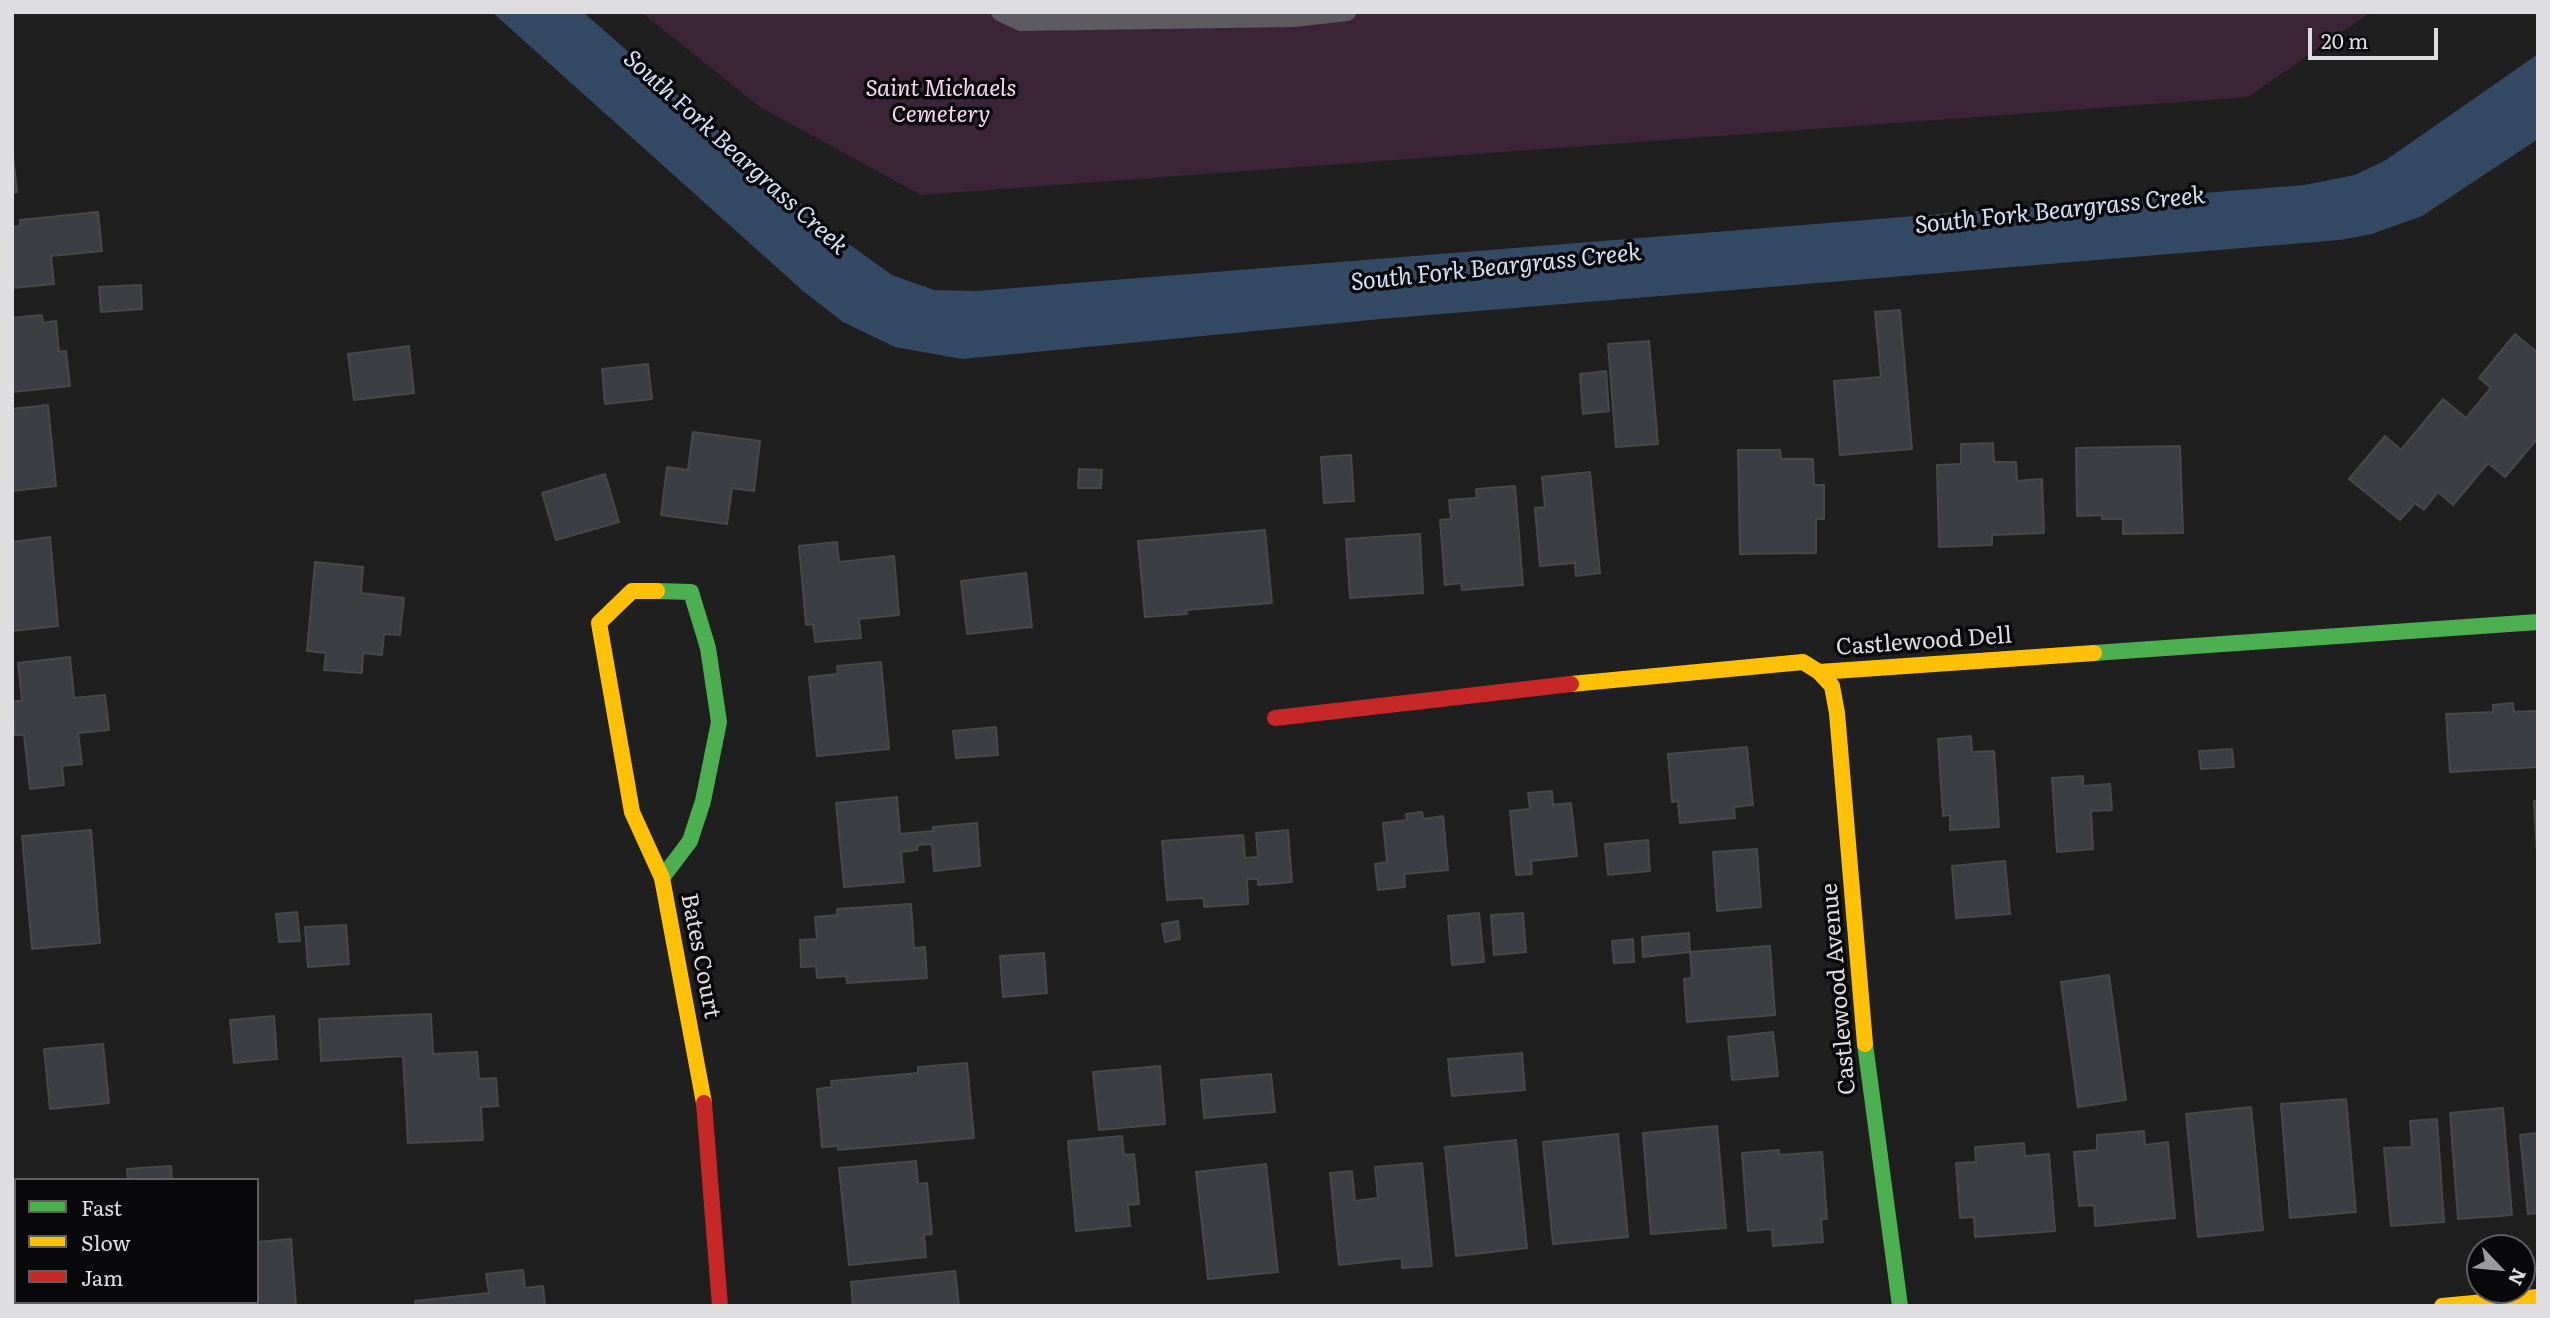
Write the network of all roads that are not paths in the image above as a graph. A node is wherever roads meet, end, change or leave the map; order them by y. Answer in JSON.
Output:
{"nodes":[{"id":1,"x":1000,"y":12,"type":"edge"},
{"id":2,"x":1347,"y":12,"type":"edge"},
{"id":3,"x":2538,"y":622,"type":"edge"},
{"id":4,"x":1819,"y":672,"type":"junction"},
{"id":5,"x":1275,"y":718,"type":"dead end"},
{"id":6,"x":662,"y":878,"type":"junction"},
{"id":7,"x":2538,"y":1297,"type":"edge"},
{"id":8,"x":720,"y":1306,"type":"edge"},
{"id":9,"x":1900,"y":1306,"type":"edge"},
{"id":10,"x":2442,"y":1306,"type":"edge"}],
"edges":[{"from":1,"to":2,"type":"lane"},
{"from":3,"to":4,"type":"street","name":"Castlewood Dell"},
{"from":4,"to":5,"type":"street","name":"Castlewood Dell"},
{"from":4,"to":9,"type":"street","name":"Castlewood Avenue"},
{"from":6,"to":6,"type":"street","name":"Bates Court"},
{"from":6,"to":8,"type":"street","name":"Bates Court"},
{"from":7,"to":10,"type":"street"}]}
